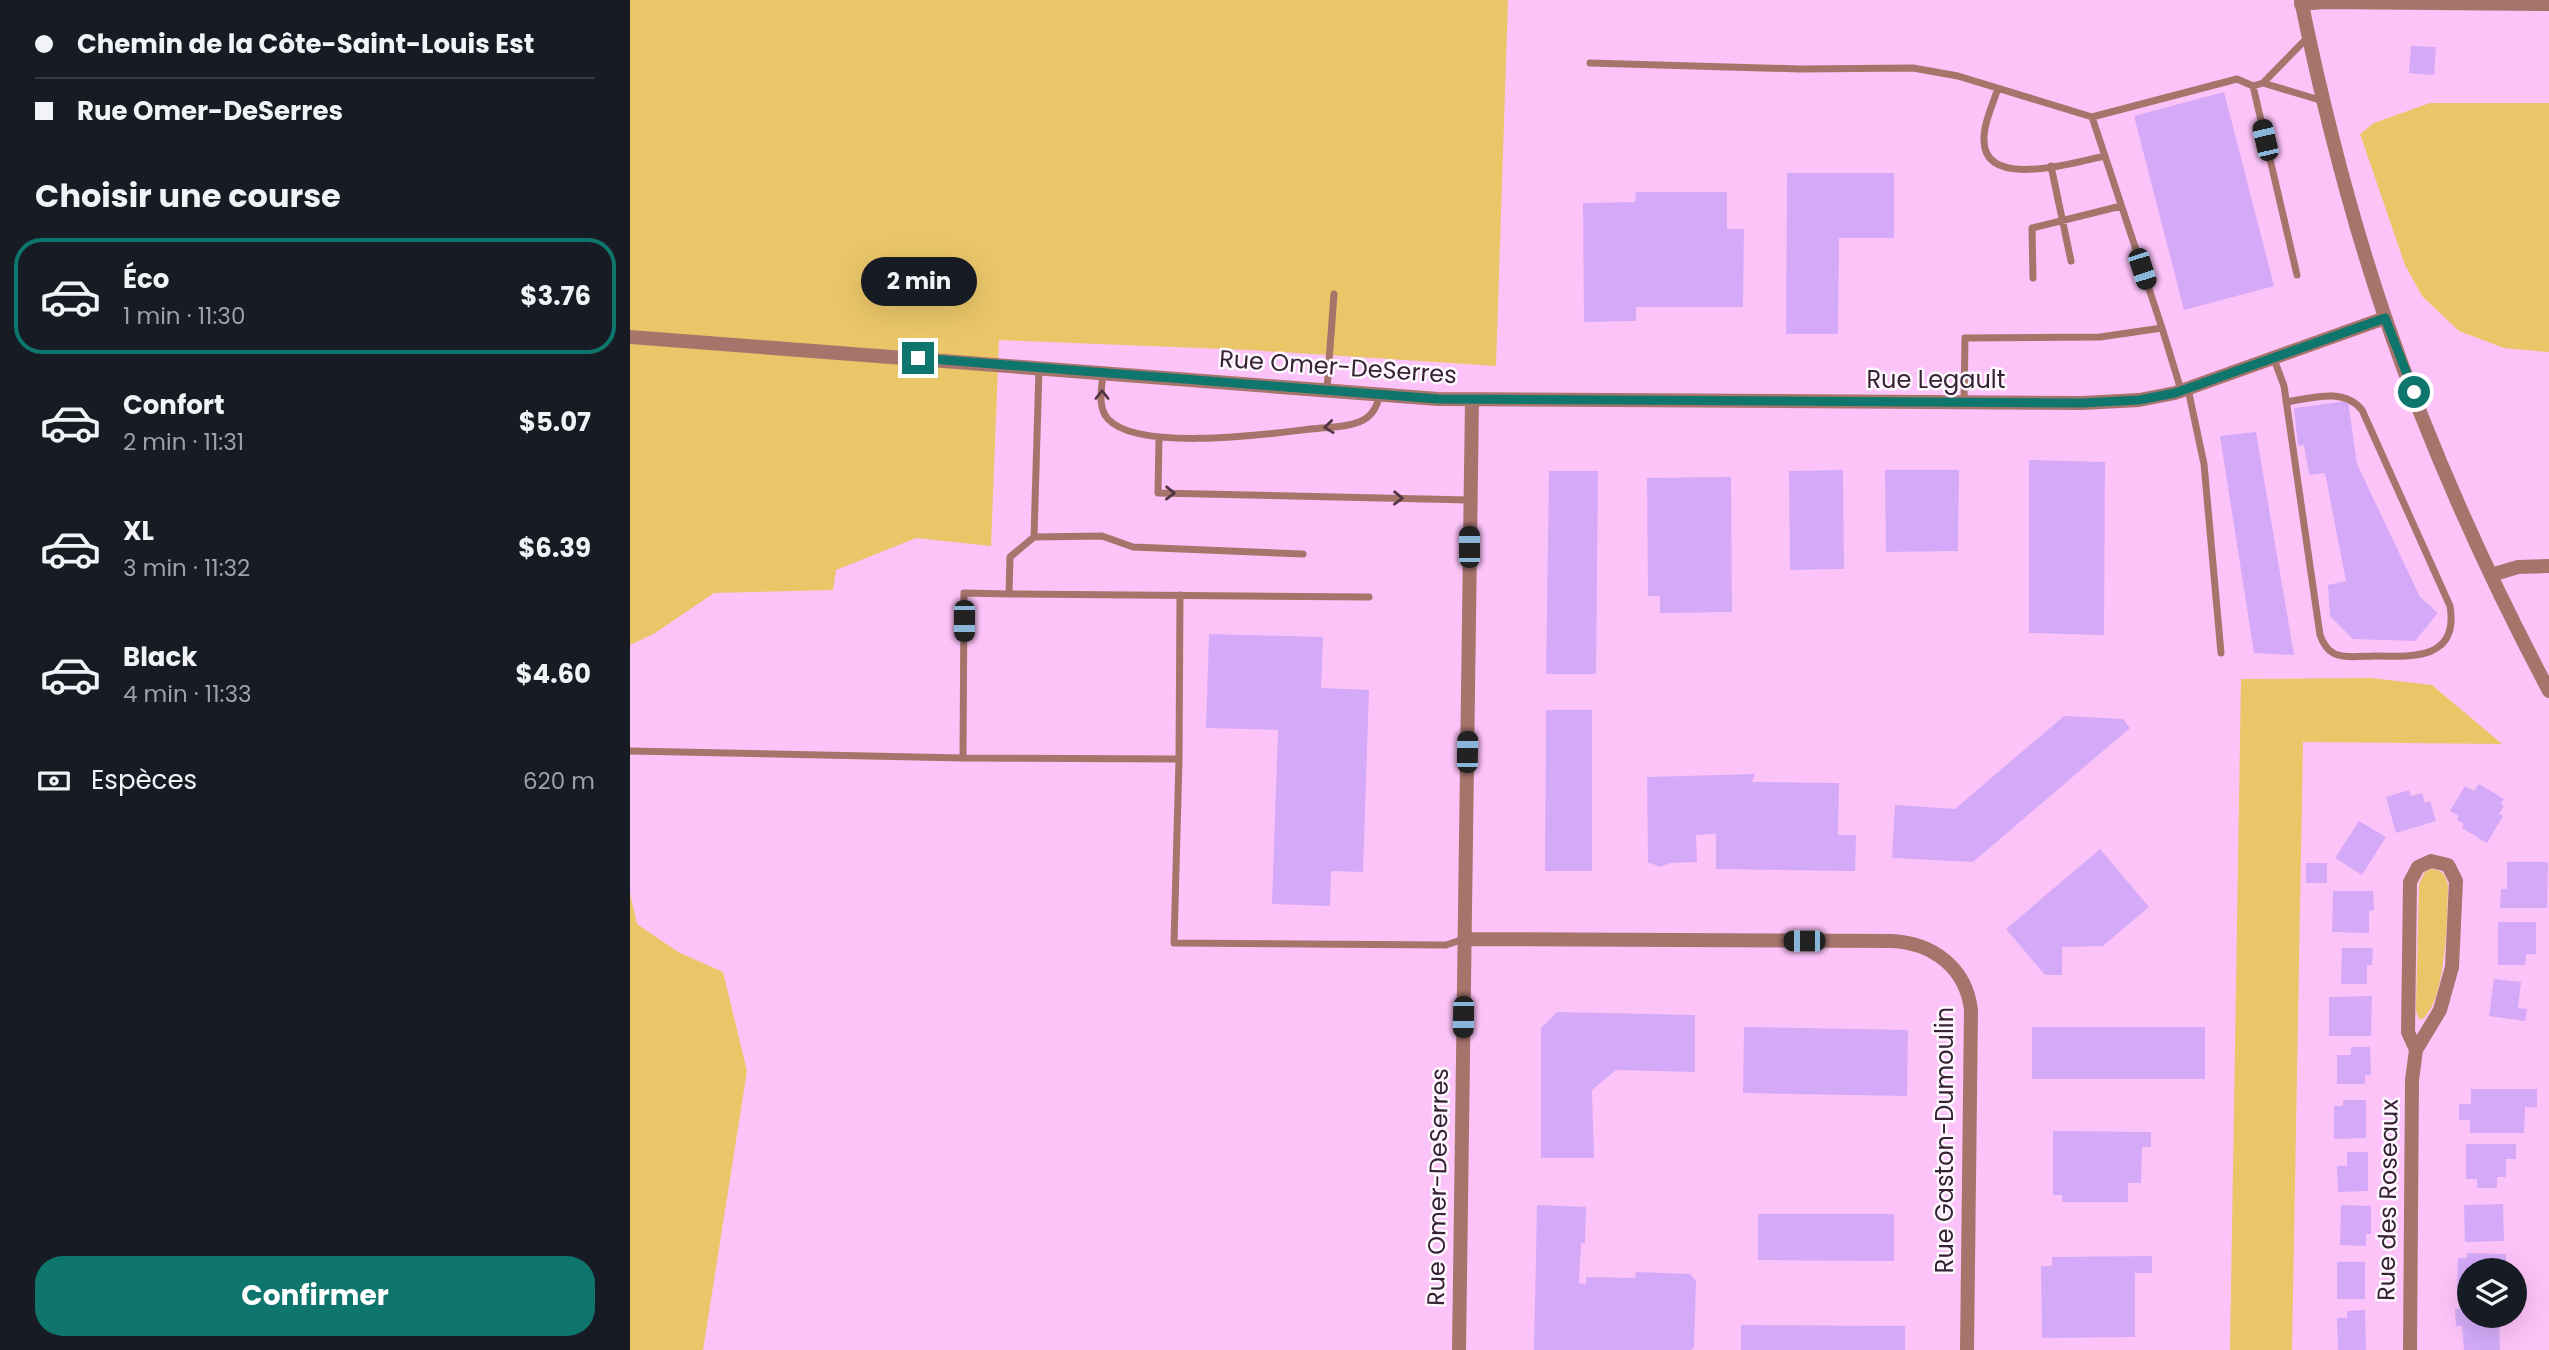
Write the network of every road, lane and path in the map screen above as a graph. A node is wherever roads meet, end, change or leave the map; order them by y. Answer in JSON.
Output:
{"nodes":[{"id":1,"x":2301,"y":2,"type":"edge"},
{"id":2,"x":2549,"y":4,"type":"edge"},
{"id":3,"x":2308,"y":37,"type":"junction"},
{"id":4,"x":1590,"y":63,"type":"dead end"},
{"id":5,"x":2263,"y":83,"type":"junction"},
{"id":6,"x":2253,"y":86,"type":"junction"},
{"id":7,"x":1998,"y":88,"type":"junction"},
{"id":8,"x":2323,"y":101,"type":"junction"},
{"id":9,"x":2092,"y":117,"type":"junction"},
{"id":10,"x":2105,"y":156,"type":"junction"},
{"id":11,"x":2051,"y":166,"type":"junction"},
{"id":12,"x":2122,"y":206,"type":"junction"},
{"id":13,"x":2063,"y":221,"type":"junction"},
{"id":14,"x":2071,"y":261,"type":"dead end"},
{"id":15,"x":2297,"y":275,"type":"dead end"},
{"id":16,"x":2033,"y":278,"type":"dead end"},
{"id":17,"x":1334,"y":294,"type":"dead end"},
{"id":18,"x":2385,"y":318,"type":"junction"},
{"id":19,"x":2162,"y":328,"type":"junction"},
{"id":20,"x":630,"y":337,"type":"edge"},
{"id":21,"x":2274,"y":359,"type":"junction"},
{"id":22,"x":1039,"y":368,"type":"junction"},
{"id":23,"x":1103,"y":373,"type":"junction"},
{"id":24,"x":1327,"y":389,"type":"junction"},
{"id":25,"x":2184,"y":390,"type":"junction"},
{"id":26,"x":1380,"y":393,"type":"junction"},
{"id":27,"x":1472,"y":399,"type":"junction"},
{"id":28,"x":1964,"y":402,"type":"junction"},
{"id":29,"x":2287,"y":402,"type":"junction"},
{"id":30,"x":1159,"y":437,"type":"junction"},
{"id":31,"x":1469,"y":500,"type":"junction"},
{"id":32,"x":1034,"y":537,"type":"junction"},
{"id":33,"x":1303,"y":554,"type":"dead end"},
{"id":34,"x":2549,"y":566,"type":"edge"},
{"id":35,"x":2491,"y":575,"type":"junction"},
{"id":36,"x":1009,"y":594,"type":"junction"},
{"id":37,"x":1180,"y":595,"type":"junction"},
{"id":38,"x":1369,"y":597,"type":"dead end"},
{"id":39,"x":2221,"y":653,"type":"dead end"},
{"id":40,"x":2549,"y":691,"type":"edge"},
{"id":41,"x":630,"y":751,"type":"edge"},
{"id":42,"x":963,"y":758,"type":"junction"},
{"id":43,"x":1179,"y":759,"type":"junction"},
{"id":44,"x":1464,"y":939,"type":"junction"},
{"id":45,"x":2416,"y":1050,"type":"junction"},
{"id":46,"x":1459,"y":1350,"type":"edge"},
{"id":47,"x":1967,"y":1350,"type":"edge"},
{"id":48,"x":2410,"y":1350,"type":"edge"}],
"edges":[{"from":1,"to":2,"type":"street"},
{"from":1,"to":3,"type":"street"},
{"from":3,"to":5,"type":"lane"},
{"from":3,"to":8,"type":"street"},
{"from":4,"to":7,"type":"lane"},
{"from":5,"to":6,"type":"lane"},
{"from":5,"to":8,"type":"lane"},
{"from":6,"to":9,"type":"lane"},
{"from":6,"to":15,"type":"lane"},
{"from":7,"to":9,"type":"lane"},
{"from":7,"to":11,"type":"lane"},
{"from":8,"to":18,"type":"street"},
{"from":9,"to":10,"type":"lane"},
{"from":10,"to":11,"type":"lane"},
{"from":10,"to":12,"type":"lane"},
{"from":11,"to":13,"type":"lane"},
{"from":12,"to":13,"type":"lane"},
{"from":12,"to":19,"type":"lane"},
{"from":13,"to":14,"type":"lane"},
{"from":13,"to":16,"type":"lane"},
{"from":17,"to":24,"type":"lane"},
{"from":18,"to":21,"type":"street","name":"Rue Legault"},
{"from":18,"to":35,"type":"street"},
{"from":19,"to":25,"type":"lane"},
{"from":19,"to":28,"type":"lane"},
{"from":20,"to":22,"type":"street","name":"Rue Omer-DeSerres"},
{"from":21,"to":25,"type":"street","name":"Rue Legault"},
{"from":21,"to":29,"type":"lane"},
{"from":22,"to":23,"type":"street","name":"Rue Omer-DeSerres"},
{"from":22,"to":32,"type":"lane"},
{"from":23,"to":24,"type":"street","name":"Rue Omer-DeSerres"},
{"from":30,"to":23,"type":"lane","one_way":true},
{"from":24,"to":26,"type":"street","name":"Rue Omer-DeSerres"},
{"from":25,"to":28,"type":"street","name":"Rue Legault"},
{"from":25,"to":39,"type":"lane"},
{"from":26,"to":27,"type":"street","name":"Rue Omer-DeSerres"},
{"from":26,"to":30,"type":"lane","one_way":true},
{"from":27,"to":28,"type":"street","name":"Rue Legault"},
{"from":27,"to":31,"type":"street","name":"Rue Omer-DeSerres"},
{"from":29,"to":29,"type":"lane"},
{"from":30,"to":31,"type":"lane","one_way":true},
{"from":31,"to":44,"type":"street","name":"Rue Omer-DeSerres"},
{"from":32,"to":33,"type":"lane"},
{"from":32,"to":36,"type":"lane"},
{"from":34,"to":35,"type":"street"},
{"from":35,"to":40,"type":"street"},
{"from":36,"to":37,"type":"lane"},
{"from":36,"to":42,"type":"lane"},
{"from":37,"to":38,"type":"lane"},
{"from":37,"to":43,"type":"lane"},
{"from":41,"to":42,"type":"lane"},
{"from":42,"to":43,"type":"lane"},
{"from":43,"to":44,"type":"lane"},
{"from":44,"to":46,"type":"street","name":"Rue Omer-DeSerres"},
{"from":44,"to":47,"type":"street","name":"Rue Gaston-Dumoulin"},
{"from":45,"to":45,"type":"street","name":"Rue des Roseaux"},
{"from":45,"to":48,"type":"street","name":"Rue des Roseaux"}]}
